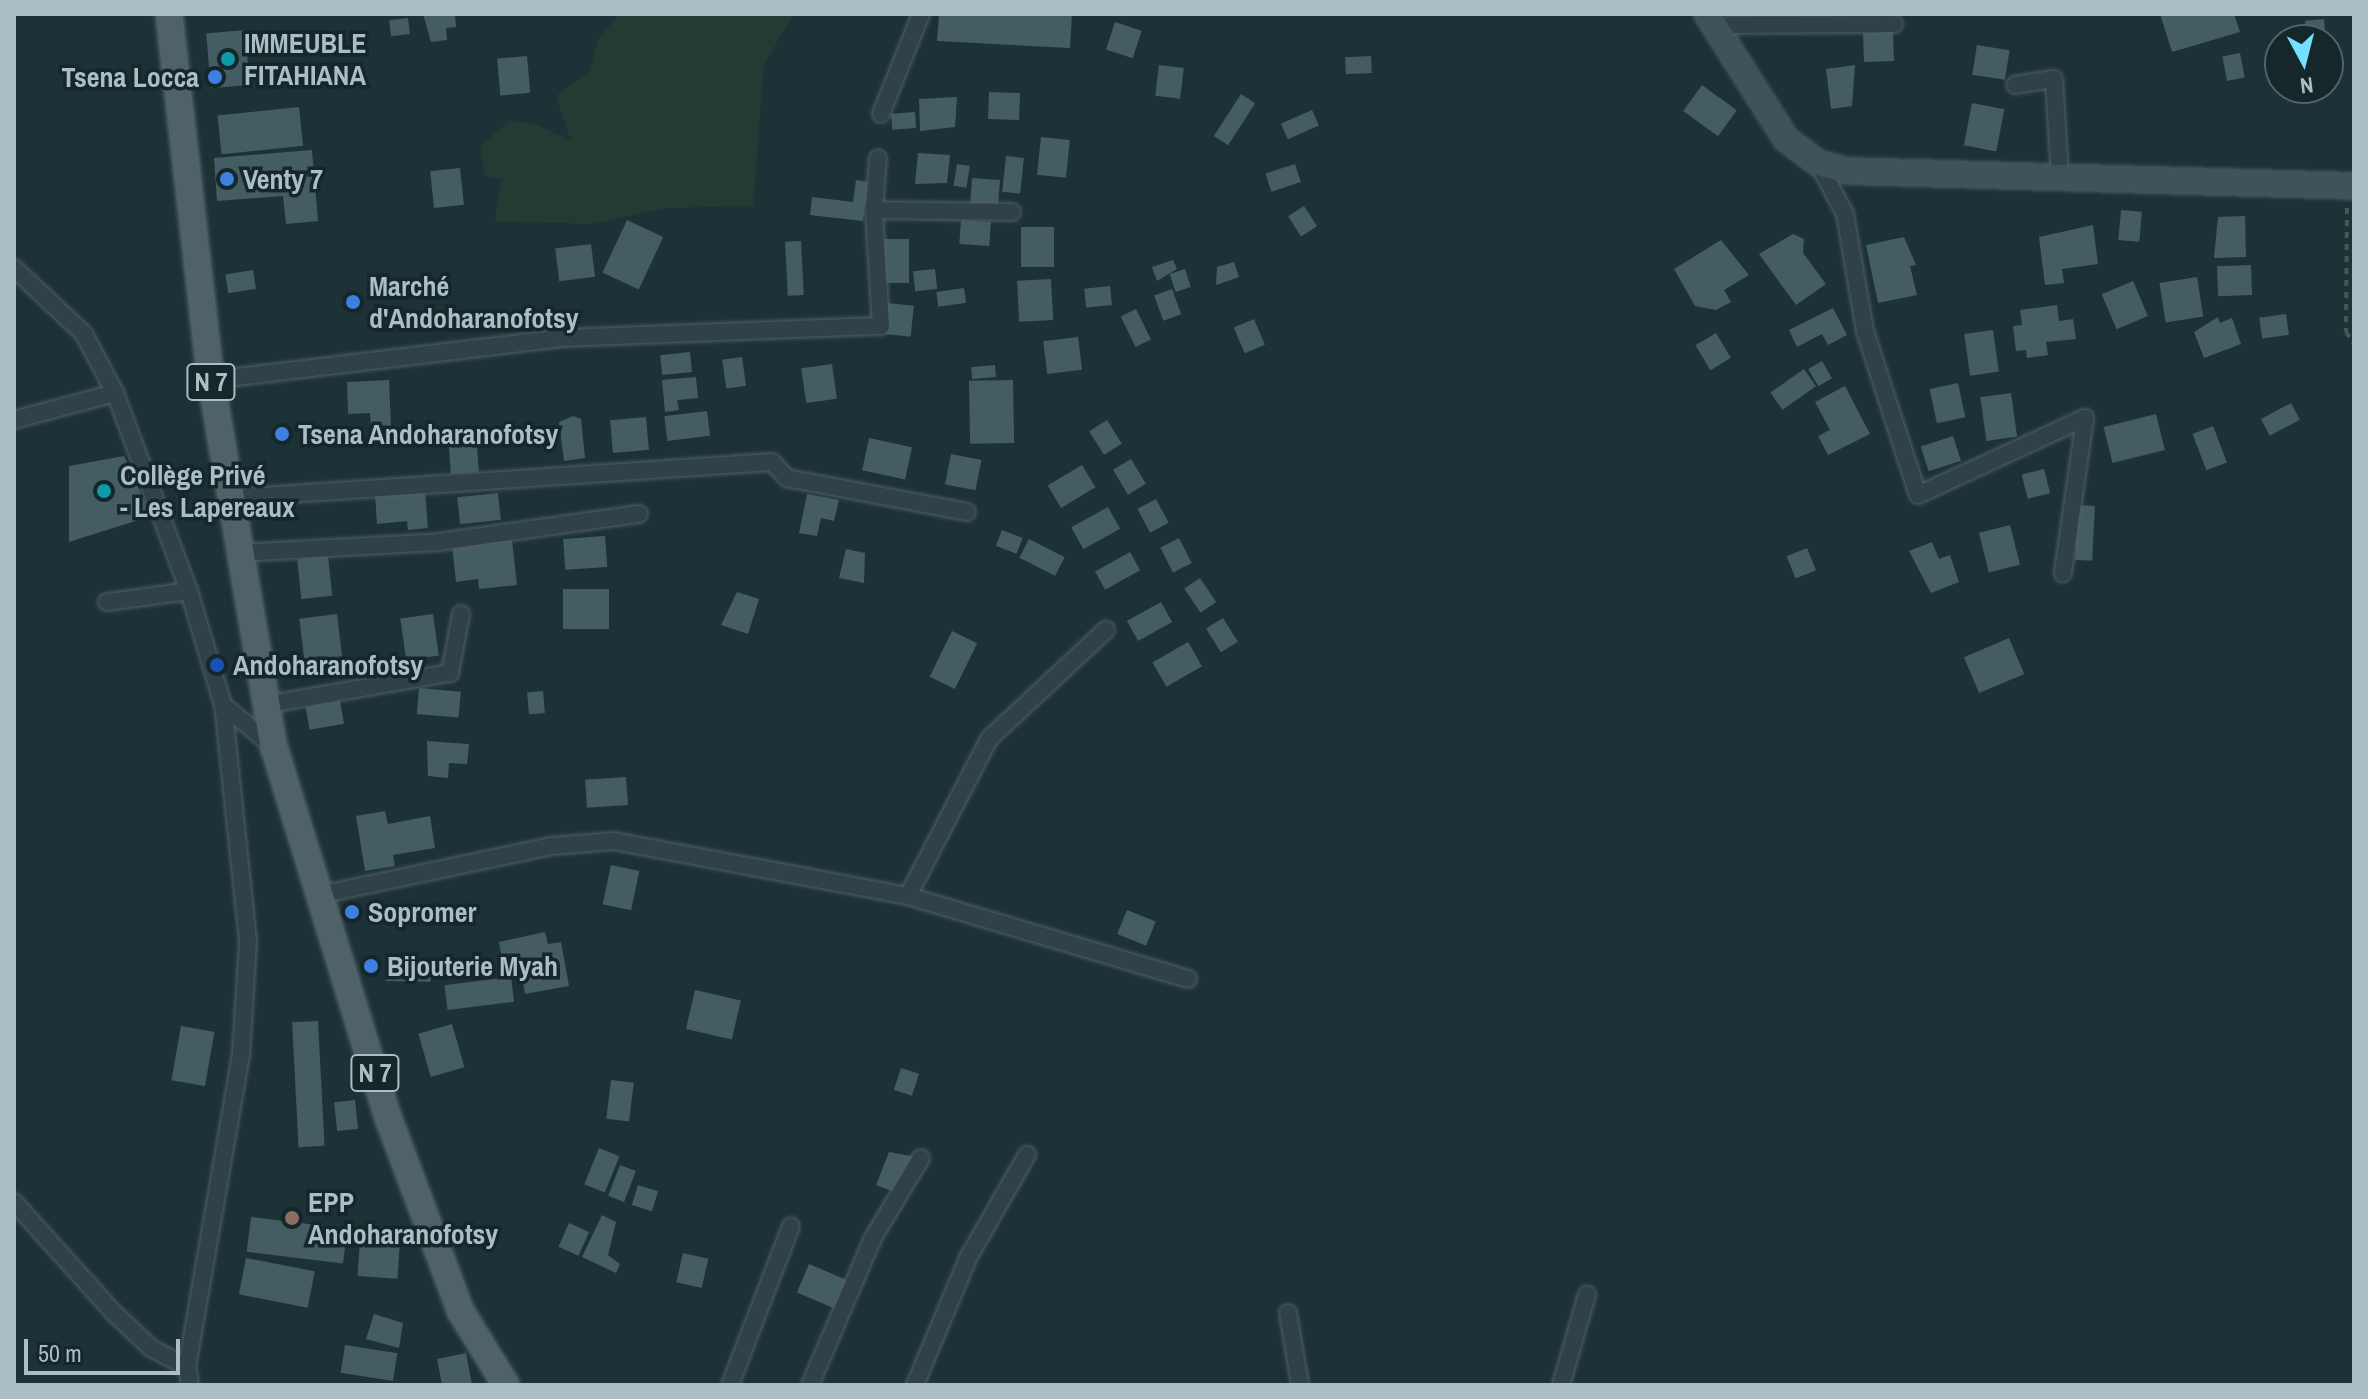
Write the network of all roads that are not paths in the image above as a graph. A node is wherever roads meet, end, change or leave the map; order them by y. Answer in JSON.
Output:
{"nodes":[{"id":1,"x":169,"y":14,"type":"edge"},
{"id":2,"x":921,"y":14,"type":"edge"},
{"id":3,"x":1714,"y":18,"type":"edge"},
{"id":4,"x":1894,"y":24,"type":"dead end"},
{"id":5,"x":2015,"y":85,"type":"dead end"},
{"id":6,"x":881,"y":114,"type":"dead end"},
{"id":7,"x":878,"y":158,"type":"dead end"},
{"id":8,"x":1818,"y":163,"type":"junction"},
{"id":9,"x":2060,"y":178,"type":"junction"},
{"id":10,"x":2350,"y":186,"type":"edge"},
{"id":11,"x":874,"y":210,"type":"junction"},
{"id":12,"x":1012,"y":212,"type":"dead end"},
{"id":13,"x":14,"y":268,"type":"edge"},
{"id":14,"x":211,"y":380,"type":"junction"},
{"id":15,"x":115,"y":393,"type":"junction"},
{"id":16,"x":14,"y":420,"type":"edge"},
{"id":17,"x":231,"y":498,"type":"junction"},
{"id":18,"x":967,"y":512,"type":"dead end"},
{"id":19,"x":639,"y":514,"type":"dead end"},
{"id":20,"x":238,"y":553,"type":"junction"},
{"id":21,"x":2063,"y":573,"type":"dead end"},
{"id":22,"x":189,"y":591,"type":"junction"},
{"id":23,"x":107,"y":602,"type":"dead end"},
{"id":24,"x":461,"y":614,"type":"dead end"},
{"id":25,"x":1106,"y":630,"type":"dead end"},
{"id":26,"x":223,"y":705,"type":"junction"},
{"id":27,"x":264,"y":705,"type":"junction"},
{"id":28,"x":274,"y":747,"type":"junction"},
{"id":29,"x":319,"y":895,"type":"junction"},
{"id":30,"x":908,"y":896,"type":"junction"},
{"id":31,"x":1188,"y":979,"type":"dead end"},
{"id":32,"x":1027,"y":1155,"type":"dead end"},
{"id":33,"x":921,"y":1158,"type":"dead end"},
{"id":34,"x":14,"y":1202,"type":"edge"},
{"id":35,"x":791,"y":1226,"type":"dead end"},
{"id":36,"x":1587,"y":1295,"type":"dead end"},
{"id":37,"x":1288,"y":1313,"type":"dead end"},
{"id":38,"x":187,"y":1367,"type":"junction"},
{"id":39,"x":190,"y":1385,"type":"edge"},
{"id":40,"x":506,"y":1385,"type":"edge"},
{"id":41,"x":730,"y":1385,"type":"edge"},
{"id":42,"x":810,"y":1385,"type":"edge"},
{"id":43,"x":915,"y":1385,"type":"edge"},
{"id":44,"x":1300,"y":1385,"type":"edge"},
{"id":45,"x":1561,"y":1385,"type":"edge"}],
"edges":[{"from":1,"to":14,"type":"main road","number":"N 7"},
{"from":2,"to":6,"type":"street"},
{"from":3,"to":4,"type":"street"},
{"from":3,"to":8,"type":"street"},
{"from":5,"to":9,"type":"street"},
{"from":7,"to":11,"type":"street"},
{"from":8,"to":9,"type":"street"},
{"from":8,"to":21,"type":"street"},
{"from":9,"to":10,"type":"street"},
{"from":11,"to":12,"type":"street"},
{"from":11,"to":14,"type":"street"},
{"from":13,"to":15,"type":"street"},
{"from":14,"to":17,"type":"main road","number":"N 7"},
{"from":15,"to":16,"type":"street"},
{"from":15,"to":22,"type":"street"},
{"from":17,"to":18,"type":"street"},
{"from":17,"to":20,"type":"main road","number":"N 7"},
{"from":19,"to":20,"type":"street"},
{"from":20,"to":27,"type":"main road","number":"N 7"},
{"from":22,"to":23,"type":"street"},
{"from":22,"to":26,"type":"street"},
{"from":24,"to":27,"type":"street"},
{"from":25,"to":30,"type":"street"},
{"from":26,"to":28,"type":"street"},
{"from":26,"to":38,"type":"street"},
{"from":27,"to":28,"type":"main road","number":"N 7"},
{"from":28,"to":29,"type":"main road","number":"N 7"},
{"from":29,"to":30,"type":"street"},
{"from":29,"to":40,"type":"main road","number":"N 7"},
{"from":30,"to":31,"type":"street"},
{"from":32,"to":43,"type":"street"},
{"from":33,"to":42,"type":"street"},
{"from":34,"to":38,"type":"street"},
{"from":35,"to":41,"type":"street"},
{"from":36,"to":45,"type":"street"},
{"from":37,"to":44,"type":"street"},
{"from":38,"to":39,"type":"street"}]}
